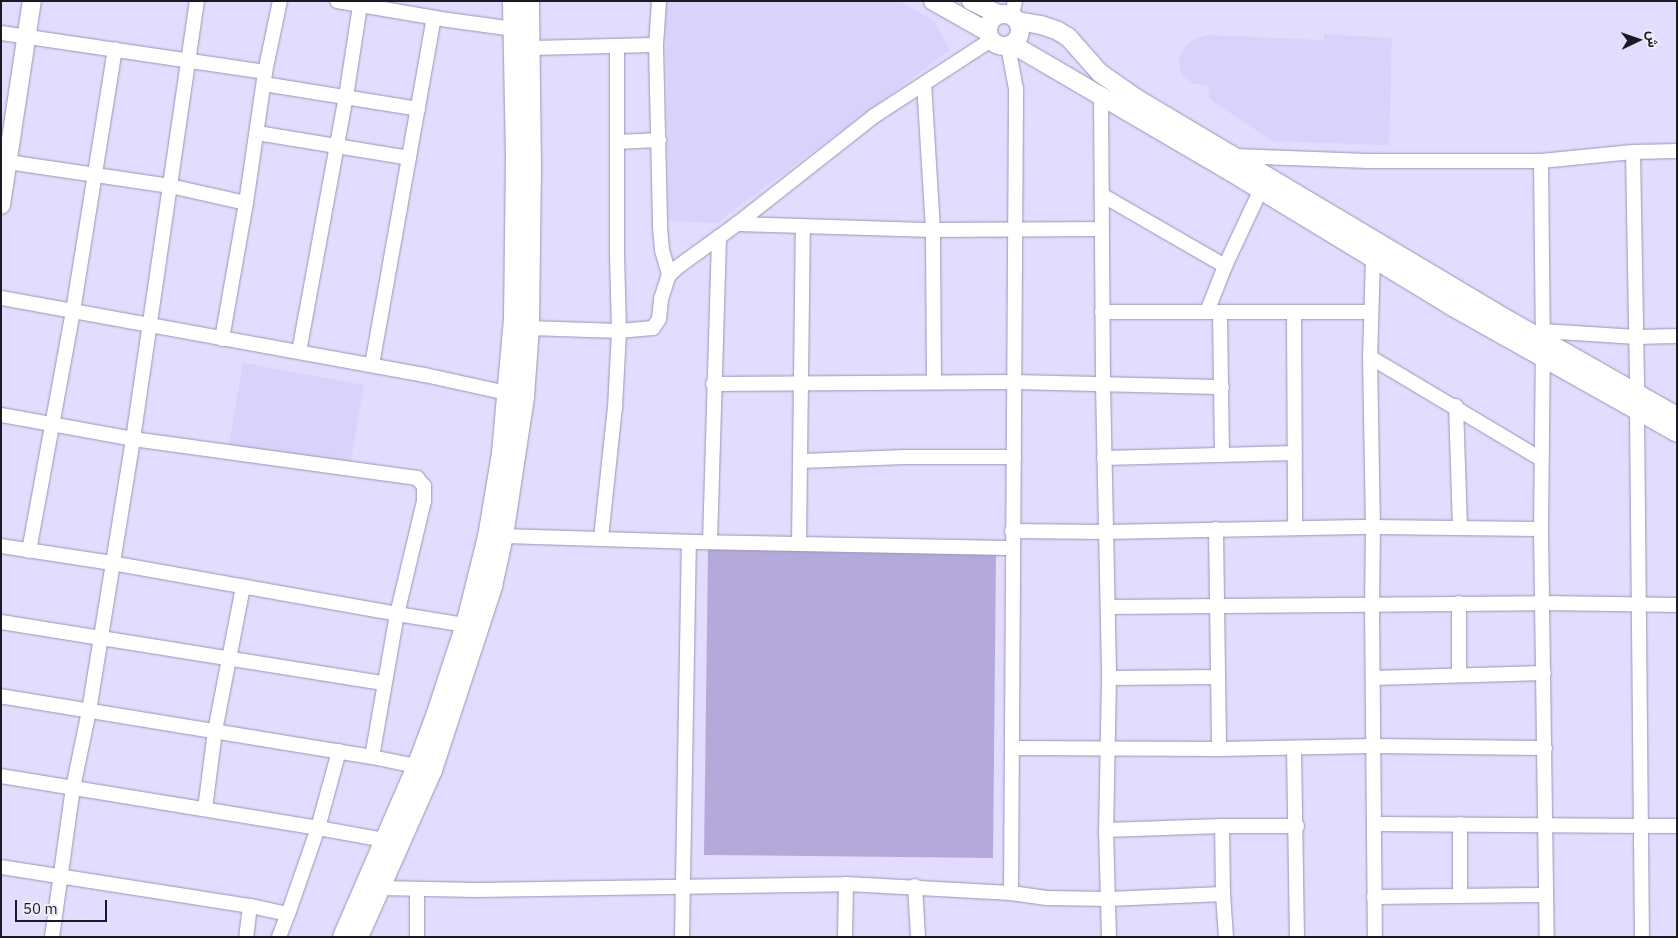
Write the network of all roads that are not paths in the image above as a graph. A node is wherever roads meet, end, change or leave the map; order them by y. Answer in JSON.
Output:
{"nodes":[{"id":1,"x":32,"y":1,"type":"edge"},
{"id":2,"x":198,"y":1,"type":"edge"},
{"id":3,"x":280,"y":1,"type":"edge"},
{"id":4,"x":337,"y":1,"type":"edge"},
{"id":5,"x":513,"y":1,"type":"edge"},
{"id":6,"x":529,"y":1,"type":"edge"},
{"id":7,"x":659,"y":1,"type":"edge"},
{"id":8,"x":933,"y":1,"type":"edge"},
{"id":9,"x":360,"y":5,"type":"junction"},
{"id":10,"x":997,"y":9,"type":"edge"},
{"id":11,"x":434,"y":18,"type":"junction"},
{"id":12,"x":1,"y":33,"type":"edge"},
{"id":13,"x":524,"y":36,"type":"junction"},
{"id":14,"x":989,"y":36,"type":"junction"},
{"id":15,"x":26,"y":37,"type":"junction"},
{"id":16,"x":656,"y":44,"type":"junction"},
{"id":17,"x":1010,"y":45,"type":"junction"},
{"id":18,"x":617,"y":46,"type":"junction"},
{"id":19,"x":115,"y":49,"type":"junction"},
{"id":20,"x":190,"y":60,"type":"junction"},
{"id":21,"x":265,"y":78,"type":"junction"},
{"id":22,"x":924,"y":83,"type":"junction"},
{"id":23,"x":1101,"y":95,"type":"junction"},
{"id":24,"x":346,"y":97,"type":"junction"},
{"id":25,"x":418,"y":109,"type":"junction"},
{"id":26,"x":256,"y":133,"type":"junction"},
{"id":27,"x":659,"y":140,"type":"junction"},
{"id":28,"x":618,"y":142,"type":"junction"},
{"id":29,"x":336,"y":146,"type":"junction"},
{"id":30,"x":1677,"y":151,"type":"edge"},
{"id":31,"x":1633,"y":152,"type":"junction"},
{"id":32,"x":1233,"y":156,"type":"junction"},
{"id":33,"x":409,"y":158,"type":"junction"},
{"id":34,"x":1542,"y":161,"type":"junction"},
{"id":35,"x":4,"y":162,"type":"edge"},
{"id":36,"x":94,"y":175,"type":"junction"},
{"id":37,"x":170,"y":186,"type":"junction"},
{"id":38,"x":1261,"y":189,"type":"junction"},
{"id":39,"x":1102,"y":195,"type":"junction"},
{"id":40,"x":246,"y":203,"type":"junction"},
{"id":41,"x":1,"y":205,"type":"edge"},
{"id":42,"x":737,"y":224,"type":"junction"},
{"id":43,"x":803,"y":226,"type":"junction"},
{"id":44,"x":1102,"y":229,"type":"junction"},
{"id":45,"x":933,"y":230,"type":"junction"},
{"id":46,"x":1016,"y":231,"type":"junction"},
{"id":47,"x":719,"y":238,"type":"junction"},
{"id":48,"x":1373,"y":258,"type":"junction"},
{"id":49,"x":1225,"y":266,"type":"junction"},
{"id":50,"x":669,"y":275,"type":"junction"},
{"id":51,"x":1,"y":298,"type":"edge"},
{"id":52,"x":73,"y":311,"type":"junction"},
{"id":53,"x":1102,"y":312,"type":"junction"},
{"id":54,"x":1214,"y":312,"type":"junction"},
{"id":55,"x":1294,"y":312,"type":"junction"},
{"id":56,"x":1371,"y":312,"type":"junction"},
{"id":57,"x":150,"y":324,"type":"junction"},
{"id":58,"x":529,"y":328,"type":"junction"},
{"id":59,"x":619,"y":330,"type":"junction"},
{"id":60,"x":1543,"y":335,"type":"junction"},
{"id":61,"x":1636,"y":336,"type":"junction"},
{"id":62,"x":1677,"y":336,"type":"edge"},
{"id":63,"x":222,"y":339,"type":"junction"},
{"id":64,"x":299,"y":352,"type":"junction"},
{"id":65,"x":1370,"y":357,"type":"junction"},
{"id":66,"x":1542,"y":358,"type":"junction"},
{"id":67,"x":372,"y":365,"type":"junction"},
{"id":68,"x":934,"y":382,"type":"junction"},
{"id":69,"x":1015,"y":382,"type":"junction"},
{"id":70,"x":801,"y":383,"type":"junction"},
{"id":71,"x":713,"y":384,"type":"junction"},
{"id":72,"x":1103,"y":385,"type":"junction"},
{"id":73,"x":1222,"y":386,"type":"junction"},
{"id":74,"x":1637,"y":393,"type":"junction"},
{"id":75,"x":517,"y":395,"type":"junction"},
{"id":76,"x":1456,"y":406,"type":"junction"},
{"id":77,"x":1637,"y":411,"type":"junction"},
{"id":78,"x":1,"y":415,"type":"edge"},
{"id":79,"x":1677,"y":416,"type":"edge"},
{"id":80,"x":53,"y":426,"type":"junction"},
{"id":81,"x":1677,"y":433,"type":"edge"},
{"id":82,"x":133,"y":439,"type":"junction"},
{"id":83,"x":1295,"y":453,"type":"junction"},
{"id":84,"x":1222,"y":455,"type":"junction"},
{"id":85,"x":1014,"y":457,"type":"junction"},
{"id":86,"x":1104,"y":458,"type":"junction"},
{"id":87,"x":1541,"y":459,"type":"junction"},
{"id":88,"x":802,"y":461,"type":"junction"},
{"id":89,"x":1374,"y":527,"type":"junction"},
{"id":90,"x":1460,"y":527,"type":"junction"},
{"id":91,"x":1295,"y":528,"type":"junction"},
{"id":92,"x":1216,"y":529,"type":"junction"},
{"id":93,"x":1541,"y":529,"type":"junction"},
{"id":94,"x":1012,"y":531,"type":"junction"},
{"id":95,"x":1105,"y":532,"type":"junction"},
{"id":96,"x":503,"y":536,"type":"junction"},
{"id":97,"x":601,"y":538,"type":"junction"},
{"id":98,"x":689,"y":542,"type":"junction"},
{"id":99,"x":710,"y":542,"type":"junction"},
{"id":100,"x":800,"y":543,"type":"junction"},
{"id":101,"x":1,"y":546,"type":"edge"},
{"id":102,"x":1013,"y":548,"type":"junction"},
{"id":103,"x":30,"y":551,"type":"junction"},
{"id":104,"x":112,"y":563,"type":"junction"},
{"id":105,"x":243,"y":587,"type":"junction"},
{"id":106,"x":1459,"y":603,"type":"junction"},
{"id":107,"x":1542,"y":603,"type":"junction"},
{"id":108,"x":1639,"y":603,"type":"junction"},
{"id":109,"x":1372,"y":604,"type":"junction"},
{"id":110,"x":1677,"y":604,"type":"edge"},
{"id":111,"x":1217,"y":605,"type":"junction"},
{"id":112,"x":1109,"y":607,"type":"junction"},
{"id":113,"x":397,"y":614,"type":"junction"},
{"id":114,"x":1,"y":622,"type":"edge"},
{"id":115,"x":466,"y":625,"type":"junction"},
{"id":116,"x":100,"y":639,"type":"junction"},
{"id":117,"x":230,"y":660,"type":"junction"},
{"id":118,"x":1544,"y":673,"type":"junction"},
{"id":119,"x":1459,"y":675,"type":"junction"},
{"id":120,"x":1218,"y":677,"type":"junction"},
{"id":121,"x":1109,"y":678,"type":"junction"},
{"id":122,"x":1373,"y":678,"type":"junction"},
{"id":123,"x":383,"y":684,"type":"junction"},
{"id":124,"x":1,"y":696,"type":"edge"},
{"id":125,"x":89,"y":711,"type":"junction"},
{"id":126,"x":215,"y":732,"type":"junction"},
{"id":127,"x":1374,"y":746,"type":"junction"},
{"id":128,"x":1013,"y":748,"type":"junction"},
{"id":129,"x":1294,"y":748,"type":"junction"},
{"id":130,"x":1545,"y":748,"type":"junction"},
{"id":131,"x":1107,"y":749,"type":"junction"},
{"id":132,"x":1219,"y":749,"type":"junction"},
{"id":133,"x":339,"y":752,"type":"junction"},
{"id":134,"x":372,"y":756,"type":"junction"},
{"id":135,"x":424,"y":768,"type":"junction"},
{"id":136,"x":1,"y":776,"type":"edge"},
{"id":137,"x":73,"y":788,"type":"junction"},
{"id":138,"x":205,"y":809,"type":"junction"},
{"id":139,"x":1374,"y":824,"type":"junction"},
{"id":140,"x":1460,"y":824,"type":"junction"},
{"id":141,"x":1545,"y":825,"type":"junction"},
{"id":142,"x":1222,"y":826,"type":"junction"},
{"id":143,"x":1297,"y":826,"type":"junction"},
{"id":144,"x":1642,"y":826,"type":"junction"},
{"id":145,"x":1677,"y":826,"type":"edge"},
{"id":146,"x":318,"y":828,"type":"junction"},
{"id":147,"x":1106,"y":830,"type":"junction"},
{"id":148,"x":385,"y":840,"type":"junction"},
{"id":149,"x":1,"y":867,"type":"edge"},
{"id":150,"x":61,"y":878,"type":"junction"},
{"id":151,"x":846,"y":884,"type":"junction"},
{"id":152,"x":681,"y":885,"type":"junction"},
{"id":153,"x":915,"y":886,"type":"junction"},
{"id":154,"x":381,"y":888,"type":"junction"},
{"id":155,"x":417,"y":890,"type":"junction"},
{"id":156,"x":1011,"y":892,"type":"junction"},
{"id":157,"x":1223,"y":894,"type":"junction"},
{"id":158,"x":1546,"y":895,"type":"junction"},
{"id":159,"x":1460,"y":896,"type":"junction"},
{"id":160,"x":1374,"y":897,"type":"junction"},
{"id":161,"x":1109,"y":898,"type":"junction"},
{"id":162,"x":250,"y":906,"type":"junction"},
{"id":163,"x":288,"y":914,"type":"junction"},
{"id":164,"x":52,"y":937,"type":"edge"},
{"id":165,"x":246,"y":937,"type":"edge"},
{"id":166,"x":279,"y":937,"type":"edge"},
{"id":167,"x":343,"y":937,"type":"edge"},
{"id":168,"x":358,"y":937,"type":"edge"},
{"id":169,"x":417,"y":937,"type":"edge"},
{"id":170,"x":682,"y":937,"type":"edge"},
{"id":171,"x":845,"y":937,"type":"edge"},
{"id":172,"x":918,"y":937,"type":"edge"},
{"id":173,"x":1109,"y":937,"type":"edge"},
{"id":174,"x":1226,"y":937,"type":"edge"},
{"id":175,"x":1297,"y":937,"type":"edge"},
{"id":176,"x":1375,"y":937,"type":"edge"},
{"id":177,"x":1547,"y":937,"type":"edge"},
{"id":178,"x":1642,"y":937,"type":"edge"}],
"edges":[{"from":1,"to":15,"type":"street"},
{"from":2,"to":20,"type":"street"},
{"from":3,"to":21,"type":"street"},
{"from":4,"to":9,"type":"street"},
{"from":5,"to":13,"type":"main road"},
{"from":6,"to":13,"type":"main road"},
{"from":7,"to":16,"type":"street"},
{"from":8,"to":14,"type":"street"},
{"from":9,"to":11,"type":"street"},
{"from":9,"to":24,"type":"street"},
{"from":10,"to":14,"type":"street"},
{"from":10,"to":17,"type":"street"},
{"from":10,"to":32,"type":"street"},
{"from":11,"to":13,"type":"street"},
{"from":11,"to":25,"type":"street"},
{"from":12,"to":15,"type":"street"},
{"from":13,"to":18,"type":"street"},
{"from":13,"to":58,"type":"main road"},
{"from":13,"to":75,"type":"main road"},
{"from":14,"to":17,"type":"street"},
{"from":14,"to":22,"type":"street"},
{"from":15,"to":19,"type":"street"},
{"from":15,"to":35,"type":"street"},
{"from":16,"to":18,"type":"street"},
{"from":16,"to":27,"type":"street"},
{"from":17,"to":23,"type":"street"},
{"from":17,"to":46,"type":"street"},
{"from":18,"to":28,"type":"street"},
{"from":19,"to":20,"type":"street"},
{"from":19,"to":36,"type":"street"},
{"from":20,"to":21,"type":"street"},
{"from":20,"to":37,"type":"street"},
{"from":21,"to":24,"type":"street"},
{"from":21,"to":26,"type":"street"},
{"from":22,"to":42,"type":"street"},
{"from":22,"to":45,"type":"street"},
{"from":23,"to":38,"type":"street"},
{"from":23,"to":39,"type":"street"},
{"from":24,"to":25,"type":"street"},
{"from":24,"to":29,"type":"street"},
{"from":25,"to":33,"type":"street"},
{"from":26,"to":29,"type":"street"},
{"from":26,"to":40,"type":"street"},
{"from":27,"to":28,"type":"street"},
{"from":27,"to":50,"type":"street"},
{"from":28,"to":59,"type":"street"},
{"from":29,"to":33,"type":"street"},
{"from":29,"to":64,"type":"street"},
{"from":30,"to":31,"type":"street"},
{"from":31,"to":34,"type":"street"},
{"from":31,"to":61,"type":"street"},
{"from":32,"to":34,"type":"street"},
{"from":32,"to":60,"type":"street"},
{"from":33,"to":67,"type":"street"},
{"from":34,"to":60,"type":"street"},
{"from":35,"to":36,"type":"street"},
{"from":35,"to":41,"type":"street"},
{"from":36,"to":37,"type":"street"},
{"from":36,"to":52,"type":"street"},
{"from":37,"to":40,"type":"street"},
{"from":37,"to":57,"type":"street"},
{"from":38,"to":48,"type":"street"},
{"from":38,"to":49,"type":"street"},
{"from":39,"to":44,"type":"street"},
{"from":39,"to":49,"type":"street"},
{"from":40,"to":63,"type":"street"},
{"from":42,"to":43,"type":"street"},
{"from":42,"to":47,"type":"street"},
{"from":43,"to":45,"type":"street"},
{"from":43,"to":70,"type":"street"},
{"from":44,"to":46,"type":"street"},
{"from":44,"to":53,"type":"street"},
{"from":45,"to":46,"type":"street"},
{"from":45,"to":68,"type":"street"},
{"from":46,"to":69,"type":"street"},
{"from":47,"to":50,"type":"street"},
{"from":47,"to":71,"type":"street"},
{"from":48,"to":56,"type":"street"},
{"from":48,"to":66,"type":"street"},
{"from":49,"to":54,"type":"street"},
{"from":50,"to":59,"type":"street"},
{"from":51,"to":52,"type":"street"},
{"from":52,"to":57,"type":"street"},
{"from":52,"to":80,"type":"street"},
{"from":53,"to":54,"type":"street"},
{"from":53,"to":72,"type":"street"},
{"from":54,"to":55,"type":"street"},
{"from":54,"to":73,"type":"street"},
{"from":55,"to":56,"type":"street"},
{"from":55,"to":83,"type":"street"},
{"from":56,"to":65,"type":"street"},
{"from":57,"to":63,"type":"street"},
{"from":57,"to":82,"type":"street"},
{"from":58,"to":59,"type":"street"},
{"from":58,"to":75,"type":"main road"},
{"from":59,"to":97,"type":"street"},
{"from":60,"to":61,"type":"street"},
{"from":60,"to":66,"type":"street"},
{"from":60,"to":74,"type":"street"},
{"from":61,"to":62,"type":"street"},
{"from":61,"to":74,"type":"street"},
{"from":63,"to":64,"type":"street"},
{"from":64,"to":67,"type":"street"},
{"from":65,"to":76,"type":"street"},
{"from":65,"to":89,"type":"street"},
{"from":66,"to":77,"type":"street"},
{"from":66,"to":87,"type":"street"},
{"from":67,"to":75,"type":"street"},
{"from":68,"to":69,"type":"street"},
{"from":68,"to":70,"type":"street"},
{"from":69,"to":72,"type":"street"},
{"from":69,"to":85,"type":"street"},
{"from":70,"to":71,"type":"street"},
{"from":70,"to":88,"type":"street"},
{"from":71,"to":99,"type":"street"},
{"from":72,"to":73,"type":"street"},
{"from":72,"to":86,"type":"street"},
{"from":73,"to":84,"type":"street"},
{"from":74,"to":79,"type":"street"},
{"from":75,"to":96,"type":"main road"},
{"from":75,"to":115,"type":"main road"},
{"from":76,"to":87,"type":"street"},
{"from":76,"to":90,"type":"street"},
{"from":77,"to":81,"type":"street"},
{"from":77,"to":108,"type":"street"},
{"from":78,"to":80,"type":"street"},
{"from":80,"to":82,"type":"street"},
{"from":80,"to":103,"type":"street"},
{"from":82,"to":104,"type":"street"},
{"from":82,"to":113,"type":"street"},
{"from":83,"to":84,"type":"street"},
{"from":83,"to":91,"type":"street"},
{"from":84,"to":86,"type":"street"},
{"from":85,"to":88,"type":"street"},
{"from":85,"to":94,"type":"street"},
{"from":86,"to":95,"type":"street"},
{"from":87,"to":93,"type":"street"},
{"from":88,"to":100,"type":"street"},
{"from":89,"to":90,"type":"street"},
{"from":89,"to":91,"type":"street"},
{"from":89,"to":109,"type":"street"},
{"from":90,"to":93,"type":"street"},
{"from":91,"to":92,"type":"street"},
{"from":92,"to":95,"type":"street"},
{"from":92,"to":111,"type":"street"},
{"from":93,"to":107,"type":"street"},
{"from":94,"to":95,"type":"street"},
{"from":94,"to":102,"type":"street"},
{"from":95,"to":112,"type":"street"},
{"from":96,"to":97,"type":"street"},
{"from":96,"to":135,"type":"main road"},
{"from":97,"to":98,"type":"street"},
{"from":98,"to":99,"type":"street"},
{"from":98,"to":152,"type":"street"},
{"from":99,"to":100,"type":"street"},
{"from":100,"to":102,"type":"street"},
{"from":101,"to":103,"type":"street"},
{"from":102,"to":128,"type":"street"},
{"from":103,"to":104,"type":"street"},
{"from":104,"to":105,"type":"street"},
{"from":104,"to":116,"type":"street"},
{"from":105,"to":113,"type":"street"},
{"from":105,"to":117,"type":"street"},
{"from":106,"to":107,"type":"street"},
{"from":106,"to":109,"type":"street"},
{"from":106,"to":119,"type":"street"},
{"from":107,"to":108,"type":"street"},
{"from":107,"to":118,"type":"street"},
{"from":108,"to":110,"type":"street"},
{"from":108,"to":144,"type":"street"},
{"from":109,"to":111,"type":"street"},
{"from":109,"to":122,"type":"street"},
{"from":111,"to":112,"type":"street"},
{"from":111,"to":120,"type":"street"},
{"from":112,"to":121,"type":"street"},
{"from":113,"to":115,"type":"street"},
{"from":113,"to":123,"type":"street"},
{"from":114,"to":116,"type":"street"},
{"from":115,"to":135,"type":"main road"},
{"from":116,"to":117,"type":"street"},
{"from":116,"to":125,"type":"street"},
{"from":117,"to":123,"type":"street"},
{"from":117,"to":126,"type":"street"},
{"from":118,"to":119,"type":"street"},
{"from":118,"to":130,"type":"street"},
{"from":119,"to":122,"type":"street"},
{"from":120,"to":121,"type":"street"},
{"from":120,"to":132,"type":"street"},
{"from":121,"to":131,"type":"street"},
{"from":122,"to":127,"type":"street"},
{"from":123,"to":134,"type":"street"},
{"from":124,"to":125,"type":"street"},
{"from":125,"to":126,"type":"street"},
{"from":125,"to":137,"type":"street"},
{"from":126,"to":133,"type":"street"},
{"from":126,"to":138,"type":"street"},
{"from":127,"to":129,"type":"street"},
{"from":127,"to":130,"type":"street"},
{"from":127,"to":139,"type":"street"},
{"from":128,"to":131,"type":"street"},
{"from":128,"to":156,"type":"street"},
{"from":129,"to":132,"type":"street"},
{"from":129,"to":143,"type":"street"},
{"from":130,"to":141,"type":"street"},
{"from":131,"to":132,"type":"street"},
{"from":131,"to":147,"type":"street"},
{"from":133,"to":134,"type":"street"},
{"from":133,"to":146,"type":"street"},
{"from":134,"to":135,"type":"street"},
{"from":135,"to":148,"type":"main road"},
{"from":135,"to":154,"type":"main road"},
{"from":136,"to":137,"type":"street"},
{"from":137,"to":138,"type":"street"},
{"from":137,"to":150,"type":"street"},
{"from":138,"to":146,"type":"street"},
{"from":139,"to":140,"type":"street"},
{"from":139,"to":160,"type":"street"},
{"from":140,"to":141,"type":"street"},
{"from":140,"to":159,"type":"street"},
{"from":141,"to":144,"type":"street"},
{"from":141,"to":158,"type":"street"},
{"from":142,"to":143,"type":"street"},
{"from":142,"to":147,"type":"street"},
{"from":142,"to":157,"type":"street"},
{"from":143,"to":175,"type":"street"},
{"from":144,"to":145,"type":"street"},
{"from":144,"to":178,"type":"street"},
{"from":146,"to":148,"type":"street"},
{"from":146,"to":163,"type":"street"},
{"from":147,"to":161,"type":"street"},
{"from":148,"to":167,"type":"main road"},
{"from":149,"to":150,"type":"street"},
{"from":150,"to":162,"type":"street"},
{"from":150,"to":164,"type":"street"},
{"from":151,"to":152,"type":"street"},
{"from":151,"to":153,"type":"street"},
{"from":151,"to":171,"type":"street"},
{"from":152,"to":155,"type":"street"},
{"from":152,"to":170,"type":"street"},
{"from":153,"to":156,"type":"street"},
{"from":153,"to":172,"type":"street"},
{"from":154,"to":155,"type":"street"},
{"from":154,"to":168,"type":"main road"},
{"from":155,"to":169,"type":"street"},
{"from":156,"to":161,"type":"street"},
{"from":157,"to":161,"type":"street"},
{"from":157,"to":174,"type":"street"},
{"from":158,"to":159,"type":"street"},
{"from":158,"to":177,"type":"street"},
{"from":159,"to":160,"type":"street"},
{"from":160,"to":176,"type":"street"},
{"from":161,"to":173,"type":"street"},
{"from":162,"to":163,"type":"street"},
{"from":162,"to":165,"type":"street"},
{"from":163,"to":166,"type":"street"}]}
